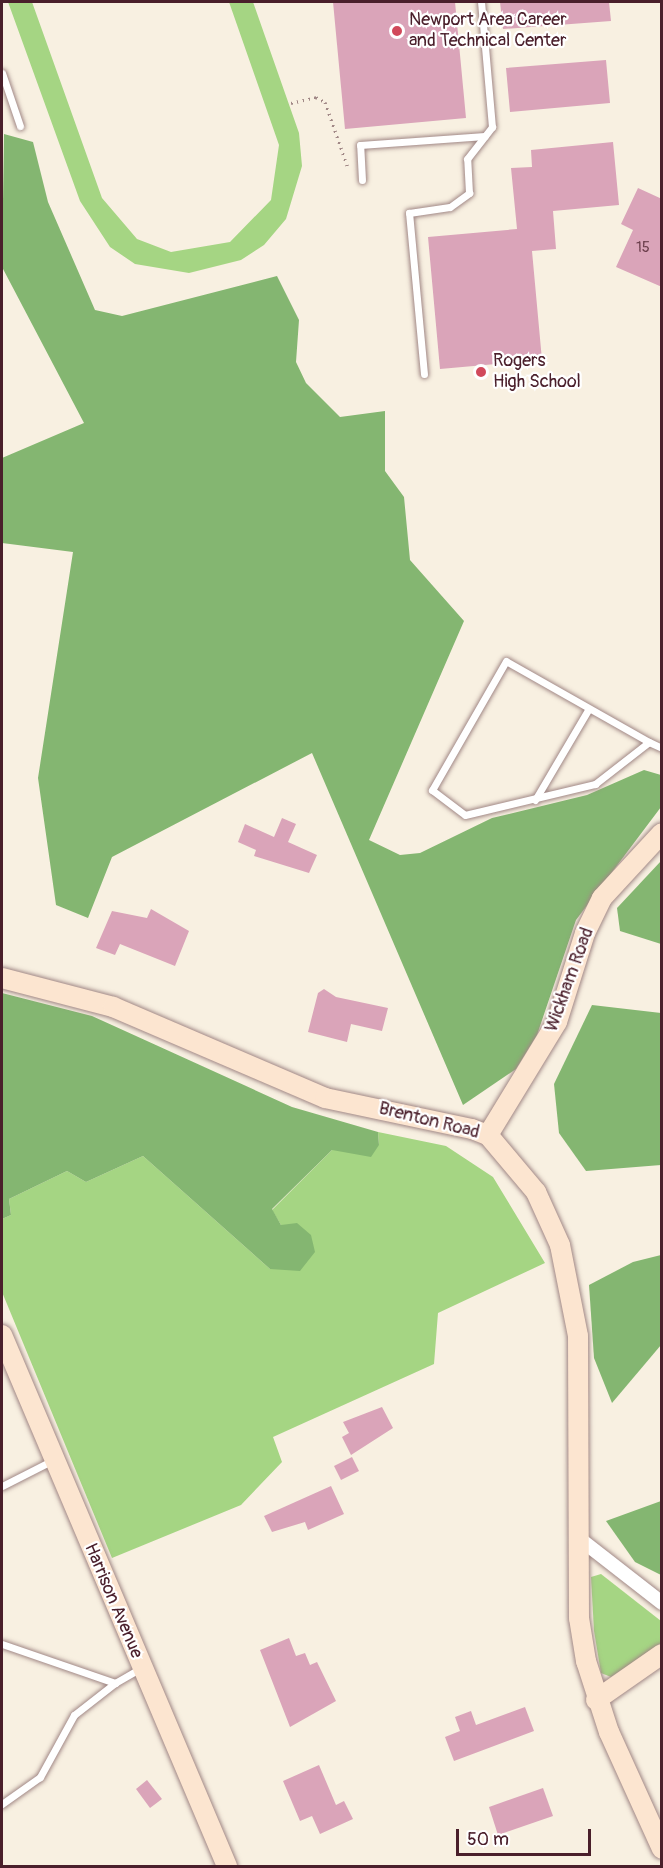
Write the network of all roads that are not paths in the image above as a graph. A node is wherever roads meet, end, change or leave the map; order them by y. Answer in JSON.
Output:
{"nodes":[{"id":1,"x":481,"y":2,"type":"edge"},
{"id":2,"x":2,"y":73,"type":"edge"},
{"id":3,"x":20,"y":126,"type":"dead end"},
{"id":4,"x":485,"y":136,"type":"junction"},
{"id":5,"x":362,"y":180,"type":"road end"},
{"id":6,"x":424,"y":374,"type":"dead end"},
{"id":7,"x":588,"y":710,"type":"junction"},
{"id":8,"x":649,"y":742,"type":"junction"},
{"id":9,"x":662,"y":748,"type":"edge"},
{"id":10,"x":535,"y":800,"type":"junction"},
{"id":11,"x":662,"y":833,"type":"edge"},
{"id":12,"x":2,"y":978,"type":"edge"},
{"id":13,"x":488,"y":1135,"type":"junction"},
{"id":14,"x":2,"y":1335,"type":"edge"},
{"id":15,"x":53,"y":1460,"type":"junction"},
{"id":16,"x":2,"y":1486,"type":"edge"},
{"id":17,"x":580,"y":1539,"type":"junction"},
{"id":18,"x":662,"y":1603,"type":"edge"},
{"id":19,"x":2,"y":1644,"type":"edge"},
{"id":20,"x":662,"y":1654,"type":"edge"},
{"id":21,"x":141,"y":1668,"type":"junction"},
{"id":22,"x":115,"y":1683,"type":"junction"},
{"id":23,"x":596,"y":1700,"type":"junction"},
{"id":24,"x":2,"y":1804,"type":"edge"},
{"id":25,"x":662,"y":1849,"type":"edge"},
{"id":26,"x":227,"y":1866,"type":"edge"}],
"edges":[{"from":1,"to":4,"type":"lane"},
{"from":2,"to":3,"type":"lane"},
{"from":4,"to":5,"type":"lane"},
{"from":4,"to":6,"type":"lane"},
{"from":7,"to":8,"type":"lane"},
{"from":7,"to":10,"type":"lane"},
{"from":7,"to":10,"type":"lane"},
{"from":8,"to":9,"type":"lane"},
{"from":8,"to":10,"type":"lane"},
{"from":11,"to":13,"type":"street","name":"Wickham Road"},
{"from":12,"to":13,"type":"street","name":"Brenton Road"},
{"from":13,"to":17,"type":"street","name":"Brenton Road"},
{"from":14,"to":15,"type":"street","name":"Harrison Avenue"},
{"from":15,"to":16,"type":"lane"},
{"from":15,"to":21,"type":"street","name":"Harrison Avenue"},
{"from":17,"to":18,"type":"street"},
{"from":17,"to":23,"type":"street","name":"Brenton Road"},
{"from":19,"to":22,"type":"lane"},
{"from":20,"to":23,"type":"street"},
{"from":21,"to":22,"type":"lane"},
{"from":21,"to":26,"type":"street","name":"Harrison Avenue"},
{"from":22,"to":24,"type":"lane"},
{"from":23,"to":25,"type":"street","name":"Brenton Road"}]}
